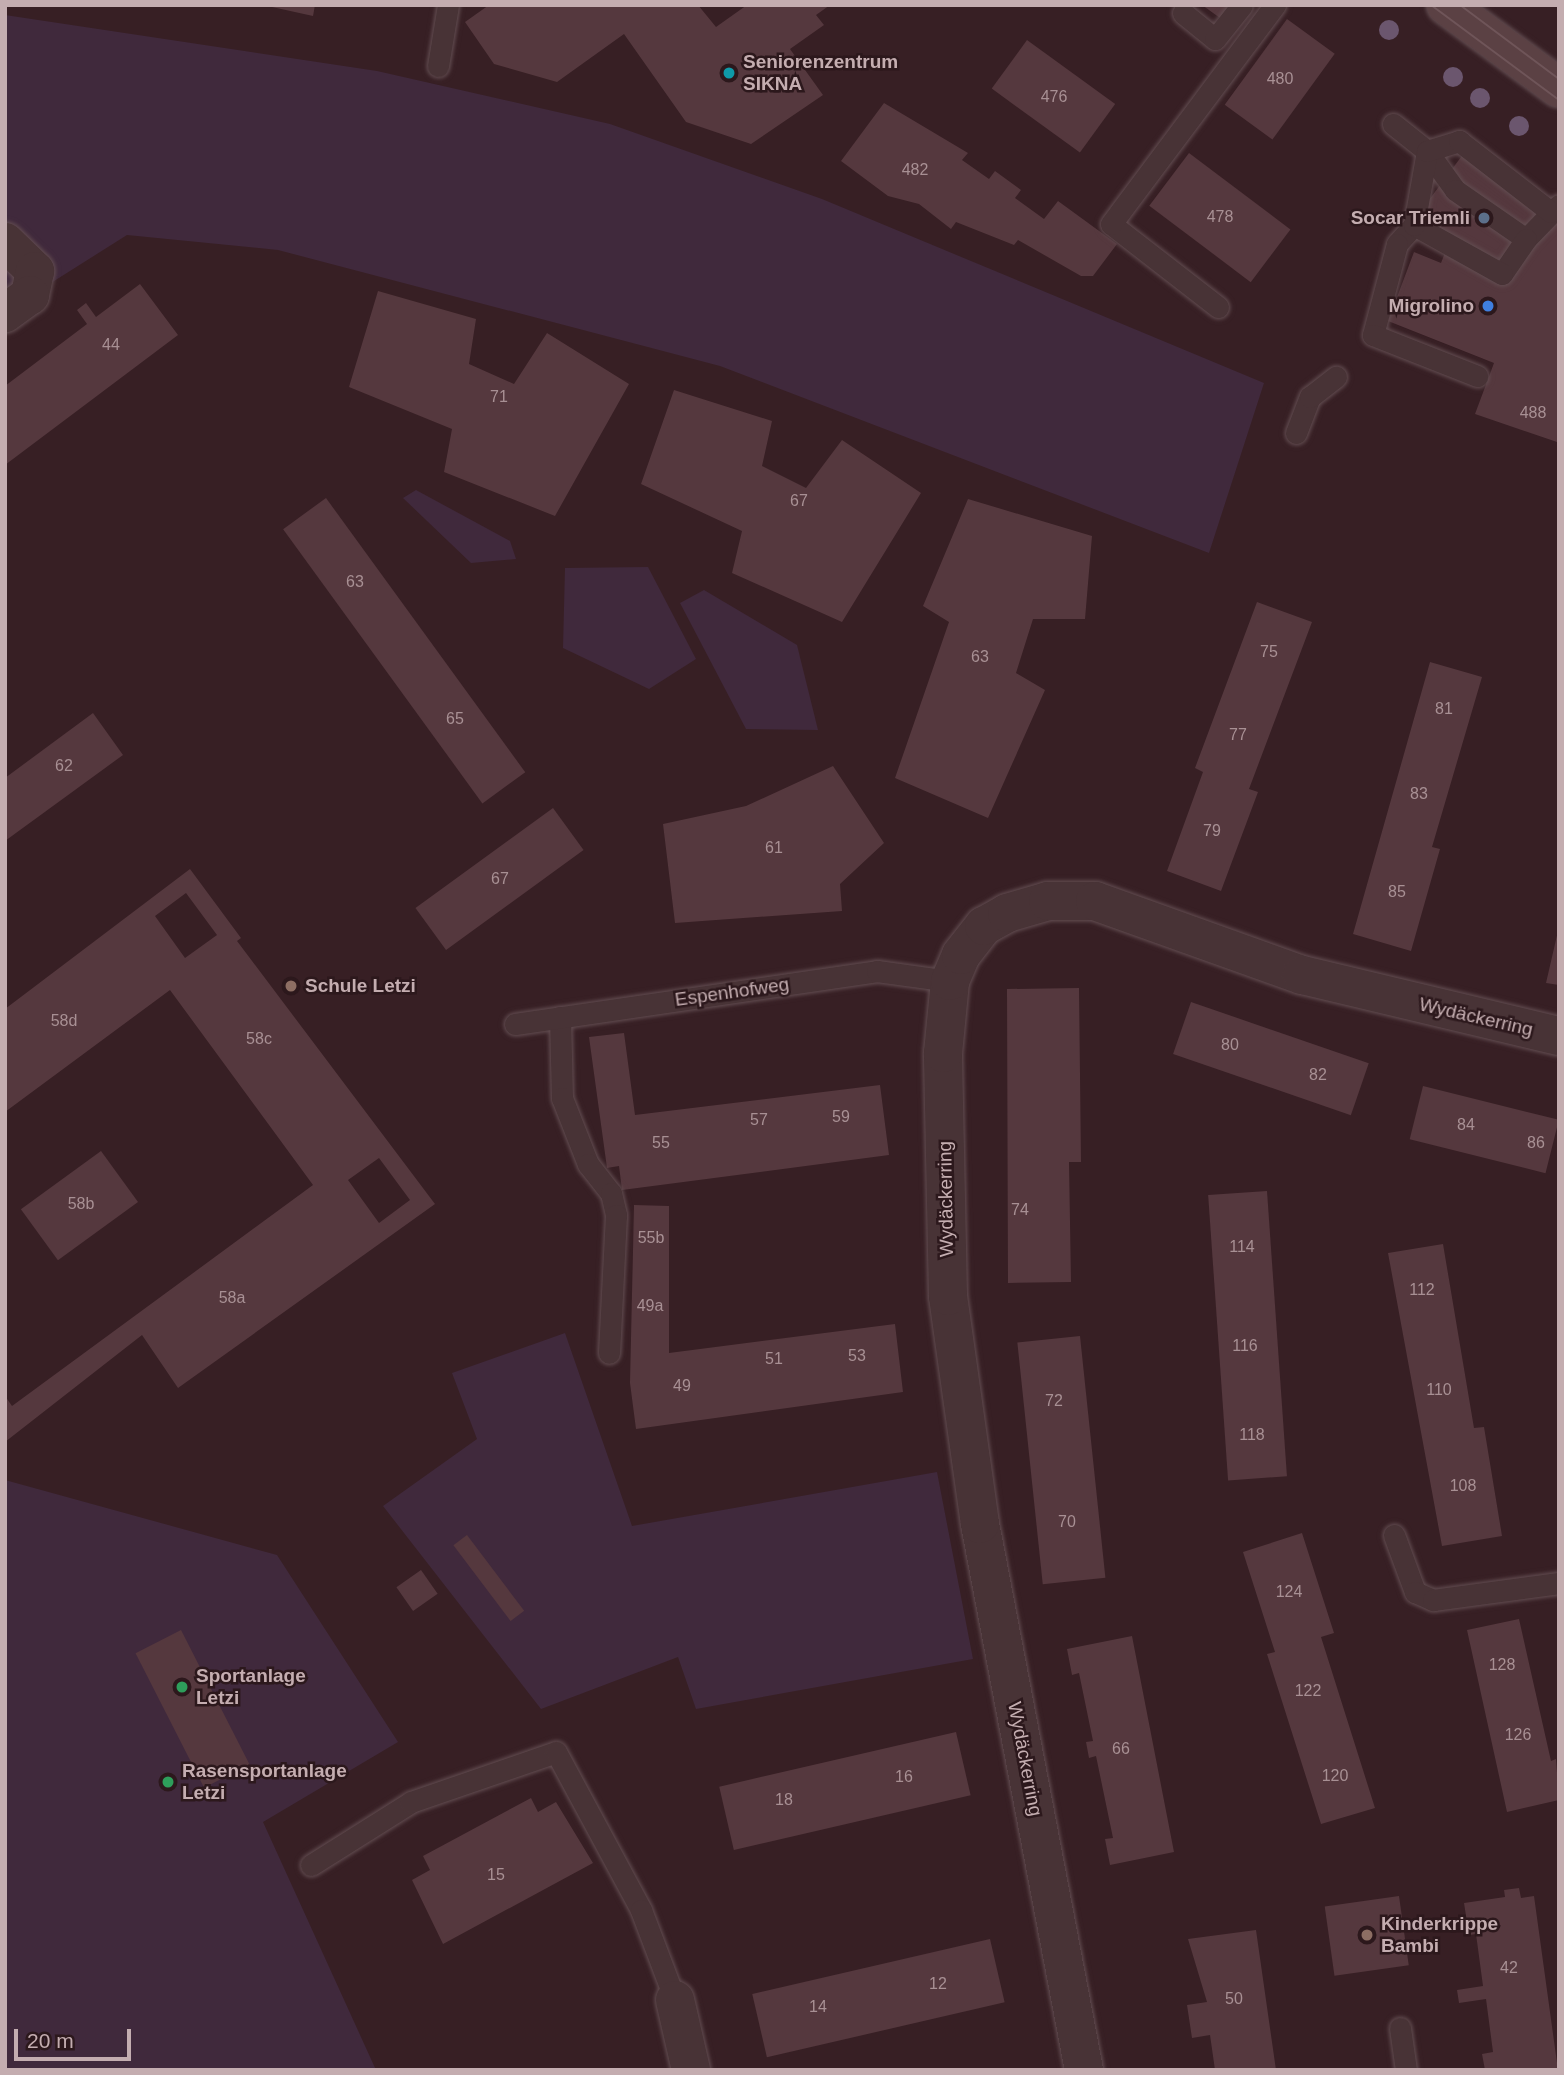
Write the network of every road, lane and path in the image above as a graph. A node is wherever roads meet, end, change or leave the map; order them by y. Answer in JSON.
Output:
{"nodes":[{"id":1,"x":448,"y":5,"type":"edge"},
{"id":2,"x":1242,"y":5,"type":"edge"},
{"id":3,"x":1275,"y":5,"type":"edge"},
{"id":4,"x":1446,"y":5,"type":"edge"},
{"id":5,"x":1183,"y":13,"type":"dead end"},
{"id":6,"x":438,"y":66,"type":"dead end"},
{"id":7,"x":1559,"y":89,"type":"edge"},
{"id":8,"x":1393,"y":124,"type":"dead end"},
{"id":9,"x":1427,"y":151,"type":"junction"},
{"id":10,"x":1555,"y":208,"type":"edge"},
{"id":11,"x":1414,"y":225,"type":"junction"},
{"id":12,"x":1526,"y":239,"type":"junction"},
{"id":13,"x":5,"y":242,"type":"edge"},
{"id":14,"x":1218,"y":307,"type":"dead end"},
{"id":15,"x":5,"y":313,"type":"edge"},
{"id":16,"x":1477,"y":376,"type":"dead end"},
{"id":17,"x":1336,"y":377,"type":"dead end"},
{"id":18,"x":1296,"y":433,"type":"dead end"},
{"id":19,"x":950,"y":981,"type":"junction"},
{"id":20,"x":560,"y":1017,"type":"junction"},
{"id":21,"x":515,"y":1024,"type":"dead end"},
{"id":22,"x":1559,"y":1036,"type":"edge"},
{"id":23,"x":609,"y":1353,"type":"dead end"},
{"id":24,"x":1394,"y":1535,"type":"dead end"},
{"id":25,"x":1559,"y":1583,"type":"edge"},
{"id":26,"x":311,"y":1865,"type":"dead end"},
{"id":27,"x":675,"y":2000,"type":"joint"},
{"id":28,"x":1400,"y":2028,"type":"dead end"},
{"id":29,"x":691,"y":2070,"type":"edge"},
{"id":30,"x":1084,"y":2070,"type":"edge"},
{"id":31,"x":1406,"y":2070,"type":"edge"}],
"edges":[{"from":1,"to":6,"type":"lane"},
{"from":2,"to":5,"type":"lane"},
{"from":3,"to":14,"type":"lane"},
{"from":4,"to":7,"type":"main road"},
{"from":8,"to":9,"type":"lane"},
{"from":9,"to":10,"type":"lane"},
{"from":9,"to":11,"type":"lane"},
{"from":9,"to":12,"type":"lane"},
{"from":10,"to":12,"type":"lane"},
{"from":11,"to":12,"type":"lane"},
{"from":11,"to":16,"type":"lane"},
{"from":13,"to":15,"type":"street"},
{"from":17,"to":18,"type":"lane"},
{"from":19,"to":20,"type":"lane","name":"Espenhofweg"},
{"from":19,"to":22,"type":"street","name":"Wydäckerring"},
{"from":19,"to":30,"type":"street","name":"Wydäckerring"},
{"from":20,"to":21,"type":"lane","name":"Espenhofweg"},
{"from":20,"to":23,"type":"lane"},
{"from":24,"to":25,"type":"lane"},
{"from":26,"to":27,"type":"lane"},
{"from":27,"to":29,"type":"street"},
{"from":28,"to":31,"type":"lane"}]}
